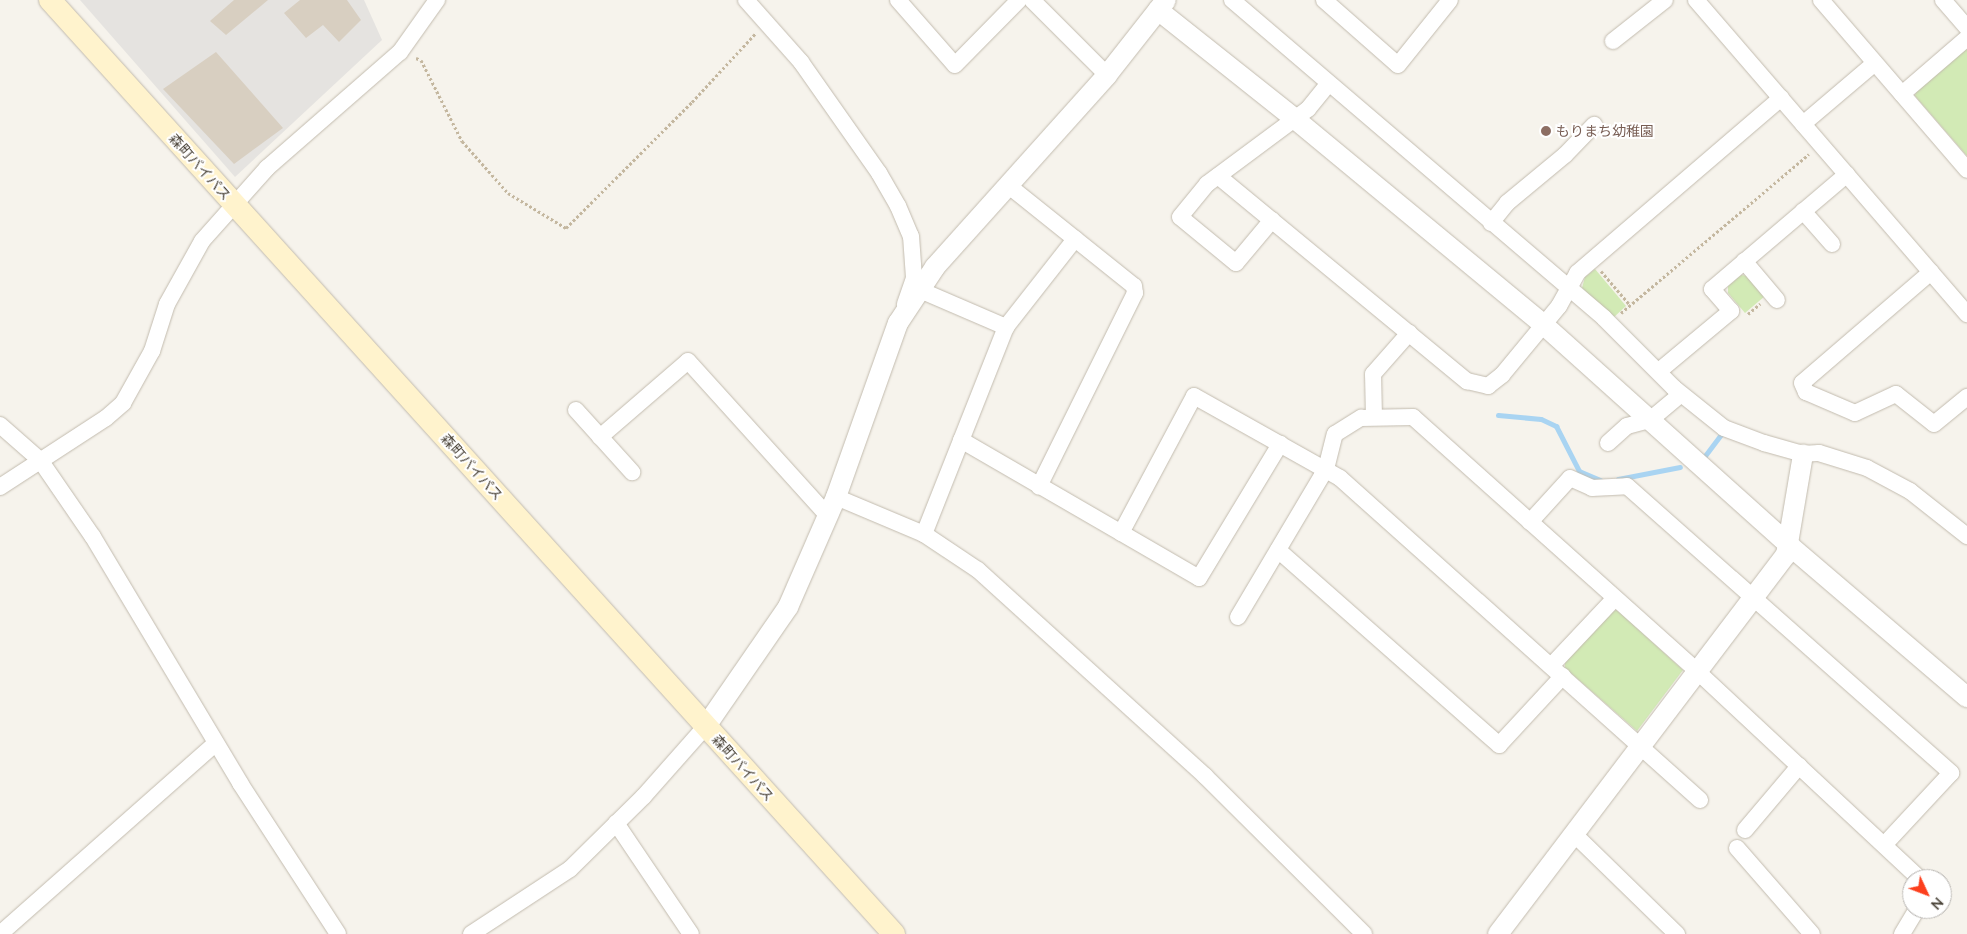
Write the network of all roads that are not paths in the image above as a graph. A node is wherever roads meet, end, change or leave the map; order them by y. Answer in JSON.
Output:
{"nodes":[{"id":1,"x":50,"y":0,"type":"edge"},
{"id":2,"x":438,"y":0,"type":"edge"},
{"id":3,"x":746,"y":0,"type":"edge"},
{"id":4,"x":1019,"y":0,"type":"edge"},
{"id":5,"x":1032,"y":0,"type":"edge"},
{"id":6,"x":1232,"y":0,"type":"edge"},
{"id":7,"x":1324,"y":0,"type":"edge"},
{"id":8,"x":1450,"y":0,"type":"edge"},
{"id":9,"x":1665,"y":0,"type":"edge"},
{"id":10,"x":1696,"y":0,"type":"edge"},
{"id":11,"x":1821,"y":0,"type":"edge"},
{"id":12,"x":1943,"y":0,"type":"edge"},
{"id":13,"x":901,"y":1,"type":"edge"},
{"id":14,"x":1162,"y":5,"type":"edge"},
{"id":15,"x":1967,"y":28,"type":"edge"},
{"id":16,"x":1967,"y":38,"type":"edge"},
{"id":17,"x":1613,"y":41,"type":"dead end"},
{"id":18,"x":1875,"y":64,"type":"junction"},
{"id":19,"x":1107,"y":75,"type":"junction"},
{"id":20,"x":1329,"y":83,"type":"junction"},
{"id":21,"x":1902,"y":94,"type":"junction"},
{"id":22,"x":1781,"y":98,"type":"junction"},
{"id":23,"x":1295,"y":119,"type":"junction"},
{"id":24,"x":1803,"y":124,"type":"junction"},
{"id":25,"x":1594,"y":125,"type":"dead end"},
{"id":26,"x":1967,"y":170,"type":"edge"},
{"id":27,"x":1847,"y":174,"type":"junction"},
{"id":28,"x":1218,"y":176,"type":"junction"},
{"id":29,"x":1009,"y":186,"type":"junction"},
{"id":30,"x":235,"y":206,"type":"junction"},
{"id":31,"x":1803,"y":211,"type":"junction"},
{"id":32,"x":1272,"y":220,"type":"junction"},
{"id":33,"x":1491,"y":223,"type":"junction"},
{"id":34,"x":1075,"y":238,"type":"junction"},
{"id":35,"x":1832,"y":244,"type":"dead end"},
{"id":36,"x":1744,"y":261,"type":"junction"},
{"id":37,"x":1931,"y":272,"type":"junction"},
{"id":38,"x":1568,"y":289,"type":"junction"},
{"id":39,"x":920,"y":290,"type":"junction"},
{"id":40,"x":1775,"y":297,"type":"road end"},
{"id":41,"x":1967,"y":314,"type":"edge"},
{"id":42,"x":898,"y":323,"type":"junction"},
{"id":43,"x":1544,"y":325,"type":"junction"},
{"id":44,"x":1006,"y":326,"type":"junction"},
{"id":45,"x":1409,"y":333,"type":"junction"},
{"id":46,"x":1659,"y":371,"type":"junction"},
{"id":47,"x":1681,"y":394,"type":"junction"},
{"id":48,"x":1967,"y":397,"type":"edge"},
{"id":49,"x":576,"y":410,"type":"dead end"},
{"id":50,"x":1374,"y":417,"type":"junction"},
{"id":51,"x":1650,"y":420,"type":"junction"},
{"id":52,"x":0,"y":425,"type":"edge"},
{"id":53,"x":600,"y":437,"type":"junction"},
{"id":54,"x":961,"y":440,"type":"junction"},
{"id":55,"x":1608,"y":443,"type":"dead end"},
{"id":56,"x":1280,"y":444,"type":"junction"},
{"id":57,"x":1803,"y":454,"type":"junction"},
{"id":58,"x":40,"y":460,"type":"junction"},
{"id":59,"x":1326,"y":469,"type":"junction"},
{"id":60,"x":632,"y":472,"type":"dead end"},
{"id":61,"x":1039,"y":486,"type":"junction"},
{"id":62,"x":0,"y":487,"type":"edge"},
{"id":63,"x":836,"y":497,"type":"junction"},
{"id":64,"x":828,"y":516,"type":"junction"},
{"id":65,"x":1530,"y":522,"type":"junction"},
{"id":66,"x":1121,"y":533,"type":"junction"},
{"id":67,"x":924,"y":534,"type":"junction"},
{"id":68,"x":1967,"y":536,"type":"edge"},
{"id":69,"x":1790,"y":546,"type":"junction"},
{"id":70,"x":1278,"y":550,"type":"junction"},
{"id":71,"x":1615,"y":598,"type":"junction"},
{"id":72,"x":1753,"y":600,"type":"junction"},
{"id":73,"x":1238,"y":617,"type":"dead end"},
{"id":74,"x":1557,"y":671,"type":"junction"},
{"id":75,"x":1698,"y":672,"type":"junction"},
{"id":76,"x":1967,"y":698,"type":"edge"},
{"id":77,"x":706,"y":726,"type":"junction"},
{"id":78,"x":216,"y":743,"type":"junction"},
{"id":79,"x":1641,"y":746,"type":"junction"},
{"id":80,"x":1799,"y":766,"type":"junction"},
{"id":81,"x":1700,"y":800,"type":"dead end"},
{"id":82,"x":616,"y":824,"type":"junction"},
{"id":83,"x":1745,"y":830,"type":"dead end"},
{"id":84,"x":1574,"y":834,"type":"junction"},
{"id":85,"x":1884,"y":845,"type":"junction"},
{"id":86,"x":1737,"y":848,"type":"dead end"},
{"id":87,"x":1909,"y":869,"type":"edge"},
{"id":88,"x":1911,"y":919,"type":"edge"},
{"id":89,"x":0,"y":934,"type":"edge"},
{"id":90,"x":338,"y":934,"type":"edge"},
{"id":91,"x":471,"y":934,"type":"edge"},
{"id":92,"x":691,"y":934,"type":"edge"},
{"id":93,"x":894,"y":934,"type":"edge"},
{"id":94,"x":1364,"y":934,"type":"edge"},
{"id":95,"x":1498,"y":934,"type":"edge"},
{"id":96,"x":1677,"y":934,"type":"edge"},
{"id":97,"x":1812,"y":934,"type":"edge"},
{"id":98,"x":1902,"y":934,"type":"edge"}],
"edges":[{"from":1,"to":30,"type":"main road","name":"森町バイパス"},
{"from":2,"to":30,"type":"street"},
{"from":3,"to":42,"type":"street"},
{"from":4,"to":13,"type":"street"},
{"from":5,"to":19,"type":"street"},
{"from":6,"to":20,"type":"street"},
{"from":7,"to":8,"type":"street"},
{"from":9,"to":17,"type":"street"},
{"from":10,"to":22,"type":"street"},
{"from":11,"to":18,"type":"street"},
{"from":12,"to":15,"type":"street"},
{"from":14,"to":19,"type":"street"},
{"from":14,"to":23,"type":"street"},
{"from":16,"to":21,"type":"street"},
{"from":18,"to":21,"type":"street"},
{"from":18,"to":24,"type":"street"},
{"from":19,"to":29,"type":"street"},
{"from":20,"to":23,"type":"street"},
{"from":20,"to":33,"type":"street"},
{"from":21,"to":26,"type":"street"},
{"from":22,"to":24,"type":"street"},
{"from":22,"to":38,"type":"street"},
{"from":23,"to":28,"type":"street"},
{"from":23,"to":43,"type":"street"},
{"from":24,"to":27,"type":"street"},
{"from":25,"to":33,"type":"street"},
{"from":27,"to":31,"type":"street"},
{"from":27,"to":37,"type":"street"},
{"from":28,"to":32,"type":"street"},
{"from":28,"to":32,"type":"street"},
{"from":29,"to":34,"type":"street"},
{"from":29,"to":39,"type":"street"},
{"from":30,"to":58,"type":"street"},
{"from":30,"to":77,"type":"main road","name":"森町バイパス"},
{"from":31,"to":35,"type":"street"},
{"from":31,"to":36,"type":"street"},
{"from":32,"to":45,"type":"street"},
{"from":33,"to":38,"type":"street"},
{"from":34,"to":44,"type":"street"},
{"from":34,"to":61,"type":"street"},
{"from":36,"to":40,"type":"street"},
{"from":36,"to":46,"type":"street"},
{"from":37,"to":41,"type":"street"},
{"from":37,"to":48,"type":"street"},
{"from":38,"to":43,"type":"street"},
{"from":38,"to":46,"type":"street"},
{"from":39,"to":42,"type":"street"},
{"from":39,"to":44,"type":"street"},
{"from":42,"to":63,"type":"street"},
{"from":43,"to":45,"type":"street"},
{"from":43,"to":51,"type":"street"},
{"from":44,"to":54,"type":"street"},
{"from":45,"to":50,"type":"street"},
{"from":46,"to":47,"type":"street"},
{"from":47,"to":51,"type":"street"},
{"from":47,"to":57,"type":"street"},
{"from":49,"to":53,"type":"street"},
{"from":50,"to":59,"type":"street"},
{"from":50,"to":65,"type":"street"},
{"from":51,"to":55,"type":"street"},
{"from":51,"to":69,"type":"street"},
{"from":52,"to":58,"type":"street"},
{"from":53,"to":60,"type":"street"},
{"from":53,"to":64,"type":"street"},
{"from":54,"to":61,"type":"street"},
{"from":54,"to":67,"type":"street"},
{"from":56,"to":59,"type":"street"},
{"from":56,"to":66,"type":"street"},
{"from":56,"to":66,"type":"street"},
{"from":57,"to":68,"type":"street"},
{"from":57,"to":69,"type":"street"},
{"from":58,"to":62,"type":"street"},
{"from":58,"to":78,"type":"street"},
{"from":59,"to":70,"type":"street"},
{"from":59,"to":74,"type":"street"},
{"from":61,"to":66,"type":"street"},
{"from":63,"to":64,"type":"street"},
{"from":63,"to":67,"type":"street"},
{"from":64,"to":77,"type":"street"},
{"from":65,"to":71,"type":"street"},
{"from":65,"to":72,"type":"street"},
{"from":67,"to":94,"type":"street"},
{"from":69,"to":72,"type":"street"},
{"from":69,"to":76,"type":"street"},
{"from":70,"to":73,"type":"street"},
{"from":70,"to":74,"type":"street"},
{"from":71,"to":74,"type":"street"},
{"from":71,"to":75,"type":"street"},
{"from":72,"to":75,"type":"street"},
{"from":72,"to":85,"type":"street"},
{"from":74,"to":79,"type":"street"},
{"from":75,"to":79,"type":"street"},
{"from":75,"to":80,"type":"street"},
{"from":77,"to":82,"type":"street"},
{"from":77,"to":93,"type":"main road","name":"森町バイパス"},
{"from":78,"to":89,"type":"street"},
{"from":78,"to":90,"type":"street"},
{"from":79,"to":81,"type":"street"},
{"from":79,"to":84,"type":"street"},
{"from":80,"to":83,"type":"street"},
{"from":80,"to":85,"type":"street"},
{"from":82,"to":91,"type":"street"},
{"from":82,"to":92,"type":"street"},
{"from":84,"to":95,"type":"street"},
{"from":84,"to":96,"type":"street"},
{"from":85,"to":87,"type":"street"},
{"from":86,"to":97,"type":"street"},
{"from":88,"to":98,"type":"street"}]}
